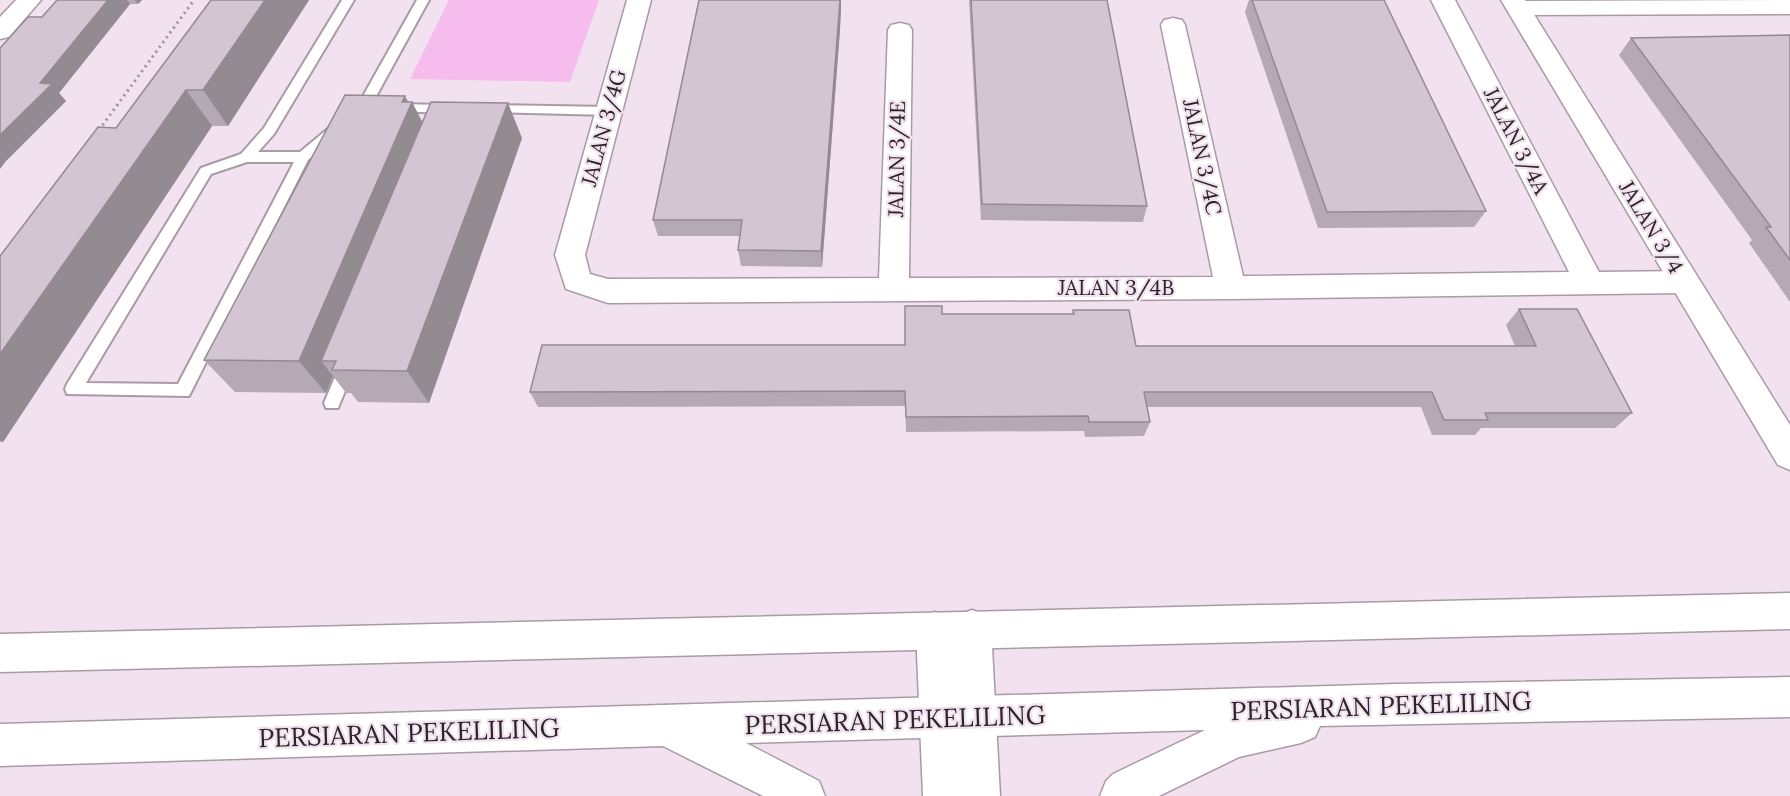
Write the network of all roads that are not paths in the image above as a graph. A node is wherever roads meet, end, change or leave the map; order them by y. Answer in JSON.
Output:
{"nodes":[{"id":1,"x":29,"y":0,"type":"edge"},
{"id":2,"x":348,"y":0,"type":"edge"},
{"id":3,"x":423,"y":0,"type":"edge"},
{"id":4,"x":639,"y":0,"type":"edge"},
{"id":5,"x":1443,"y":0,"type":"edge"},
{"id":6,"x":1516,"y":4,"type":"edge"},
{"id":7,"x":1790,"y":7,"type":"edge"},
{"id":8,"x":1173,"y":25,"type":"dead end"},
{"id":9,"x":900,"y":30,"type":"dead end"},
{"id":10,"x":0,"y":32,"type":"edge"},
{"id":11,"x":374,"y":108,"type":"junction"},
{"id":12,"x":609,"y":111,"type":"junction"},
{"id":13,"x":246,"y":157,"type":"junction"},
{"id":14,"x":303,"y":157,"type":"junction"},
{"id":15,"x":570,"y":255,"type":"joint"},
{"id":16,"x":1684,"y":282,"type":"junction"},
{"id":17,"x":1590,"y":283,"type":"junction"},
{"id":18,"x":1231,"y":288,"type":"junction"},
{"id":19,"x":894,"y":289,"type":"junction"},
{"id":20,"x":354,"y":349,"type":"edge"},
{"id":21,"x":333,"y":403,"type":"edge"},
{"id":22,"x":1790,"y":455,"type":"edge"},
{"id":23,"x":1790,"y":611,"type":"edge"},
{"id":24,"x":953,"y":629,"type":"junction"},
{"id":25,"x":0,"y":653,"type":"edge"},
{"id":26,"x":1790,"y":697,"type":"edge"},
{"id":27,"x":1397,"y":704,"type":"junction"},
{"id":28,"x":958,"y":719,"type":"junction"},
{"id":29,"x":666,"y":726,"type":"junction"},
{"id":30,"x":0,"y":745,"type":"edge"},
{"id":31,"x":804,"y":796,"type":"edge"},
{"id":32,"x":944,"y":796,"type":"edge"},
{"id":33,"x":979,"y":796,"type":"edge"},
{"id":34,"x":1121,"y":796,"type":"edge"}],
"edges":[{"from":1,"to":10,"type":"street"},
{"from":2,"to":13,"type":"lane"},
{"from":3,"to":11,"type":"lane"},
{"from":4,"to":12,"type":"street","name":"JALAN 3/4G"},
{"from":5,"to":17,"type":"street","name":"JALAN 3/4A"},
{"from":6,"to":7,"type":"street"},
{"from":6,"to":16,"type":"street","name":"JALAN 3/4"},
{"from":8,"to":18,"type":"street","name":"JALAN 3/4C"},
{"from":9,"to":19,"type":"street","name":"JALAN 3/4E"},
{"from":11,"to":12,"type":"lane"},
{"from":11,"to":14,"type":"lane"},
{"from":12,"to":15,"type":"street","name":"JALAN 3/4G"},
{"from":13,"to":14,"type":"lane"},
{"from":13,"to":14,"type":"lane"},
{"from":15,"to":19,"type":"street","name":"JALAN 3/4B"},
{"from":16,"to":17,"type":"street","name":"JALAN 3/4B"},
{"from":16,"to":22,"type":"street","name":"JALAN 3/4"},
{"from":17,"to":18,"type":"street","name":"JALAN 3/4B"},
{"from":18,"to":19,"type":"street","name":"JALAN 3/4B"},
{"from":20,"to":21,"type":"lane"},
{"from":23,"to":24,"type":"street"},
{"from":24,"to":25,"type":"street"},
{"from":24,"to":28,"type":"street"},
{"from":26,"to":27,"type":"street","name":"PERSIARAN PEKELILING"},
{"from":27,"to":28,"type":"street","name":"PERSIARAN PEKELILING"},
{"from":27,"to":34,"type":"street"},
{"from":28,"to":29,"type":"street","name":"PERSIARAN PEKELILING"},
{"from":28,"to":32,"type":"street"},
{"from":28,"to":33,"type":"street"},
{"from":29,"to":30,"type":"street","name":"PERSIARAN PEKELILING"},
{"from":29,"to":31,"type":"street"}]}
